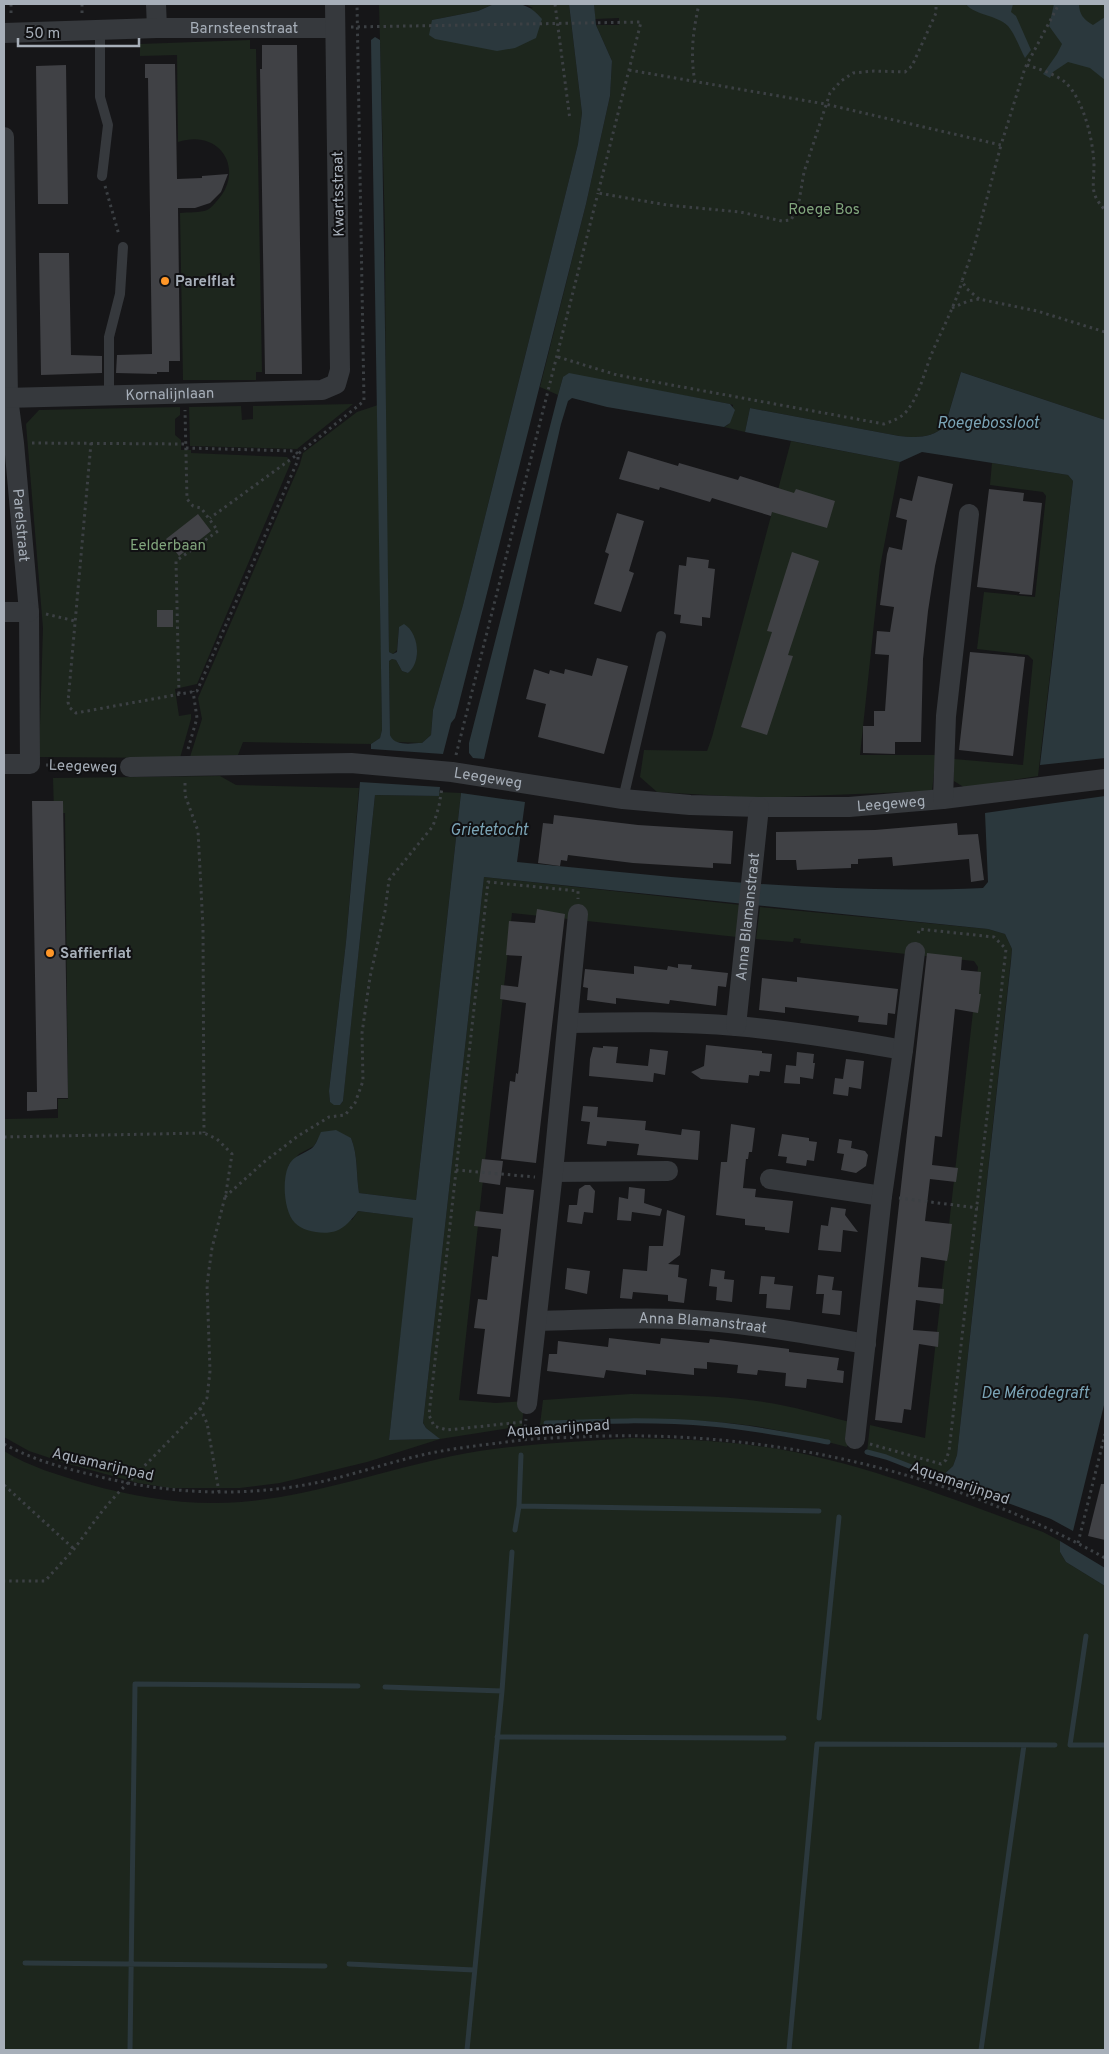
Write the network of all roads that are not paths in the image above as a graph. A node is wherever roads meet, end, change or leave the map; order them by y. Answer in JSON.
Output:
{"nodes":[{"id":1,"x":156,"y":4,"type":"edge"},
{"id":2,"x":335,"y":4,"type":"edge"},
{"id":3,"x":156,"y":28,"type":"junction"},
{"id":4,"x":335,"y":28,"type":"junction"},
{"id":5,"x":100,"y":30,"type":"junction"},
{"id":6,"x":4,"y":34,"type":"edge"},
{"id":7,"x":4,"y":137,"type":"edge"},
{"id":8,"x":102,"y":176,"type":"road end"},
{"id":9,"x":123,"y":248,"type":"road end"},
{"id":10,"x":6,"y":328,"type":"edge"},
{"id":11,"x":336,"y":384,"type":"joint"},
{"id":12,"x":109,"y":394,"type":"junction"},
{"id":13,"x":6,"y":398,"type":"edge"},
{"id":14,"x":969,"y":514,"type":"dead end"},
{"id":15,"x":4,"y":612,"type":"edge"},
{"id":16,"x":29,"y":612,"type":"junction"},
{"id":17,"x":661,"y":636,"type":"dead end"},
{"id":18,"x":4,"y":764,"type":"edge"},
{"id":19,"x":130,"y":767,"type":"road end"},
{"id":20,"x":1105,"y":779,"type":"edge"},
{"id":21,"x":623,"y":799,"type":"junction"},
{"id":22,"x":943,"y":800,"type":"junction"},
{"id":23,"x":759,"y":807,"type":"junction"},
{"id":24,"x":578,"y":914,"type":"road end"},
{"id":25,"x":915,"y":952,"type":"road end"},
{"id":26,"x":568,"y":1023,"type":"junction"},
{"id":27,"x":736,"y":1026,"type":"junction"},
{"id":28,"x":903,"y":1050,"type":"junction"},
{"id":29,"x":668,"y":1171,"type":"dead end"},
{"id":30,"x":553,"y":1176,"type":"junction"},
{"id":31,"x":770,"y":1179,"type":"dead end"},
{"id":32,"x":882,"y":1196,"type":"junction"},
{"id":33,"x":537,"y":1321,"type":"junction"},
{"id":34,"x":866,"y":1344,"type":"junction"},
{"id":35,"x":526,"y":1412,"type":"road end"},
{"id":36,"x":855,"y":1440,"type":"road end"}],
"edges":[{"from":1,"to":3,"type":"street"},
{"from":2,"to":4,"type":"street","name":"Kwartsstraat"},
{"from":3,"to":4,"type":"street","name":"Barnsteenstraat"},
{"from":3,"to":5,"type":"street","name":"Barnsteenstraat"},
{"from":4,"to":11,"type":"street","name":"Kwartsstraat"},
{"from":5,"to":6,"type":"street","name":"Barnsteenstraat"},
{"from":5,"to":8,"type":"lane"},
{"from":7,"to":10,"type":"street","name":"Parelstraat"},
{"from":9,"to":12,"type":"lane"},
{"from":10,"to":13,"type":"street","name":"Parelstraat"},
{"from":11,"to":12,"type":"street","name":"Kornalijnlaan"},
{"from":12,"to":13,"type":"street","name":"Kornalijnlaan"},
{"from":13,"to":16,"type":"street","name":"Parelstraat"},
{"from":14,"to":22,"type":"street","name":"Leegeweg"},
{"from":15,"to":16,"type":"street"},
{"from":16,"to":18,"type":"street","name":"Parelstraat"},
{"from":17,"to":21,"type":"lane"},
{"from":19,"to":21,"type":"street","name":"Leegeweg"},
{"from":20,"to":22,"type":"street","name":"Leegeweg"},
{"from":21,"to":23,"type":"street","name":"Leegeweg"},
{"from":22,"to":23,"type":"street","name":"Leegeweg"},
{"from":23,"to":27,"type":"street","name":"Anna Blamanstraat"},
{"from":24,"to":26,"type":"street"},
{"from":25,"to":28,"type":"street"},
{"from":26,"to":27,"type":"street"},
{"from":26,"to":30,"type":"street"},
{"from":27,"to":28,"type":"street"},
{"from":28,"to":32,"type":"street"},
{"from":29,"to":30,"type":"street"},
{"from":30,"to":33,"type":"street"},
{"from":31,"to":32,"type":"street"},
{"from":32,"to":34,"type":"street"},
{"from":33,"to":34,"type":"street","name":"Anna Blamanstraat"},
{"from":33,"to":35,"type":"street"},
{"from":34,"to":36,"type":"street"}]}
